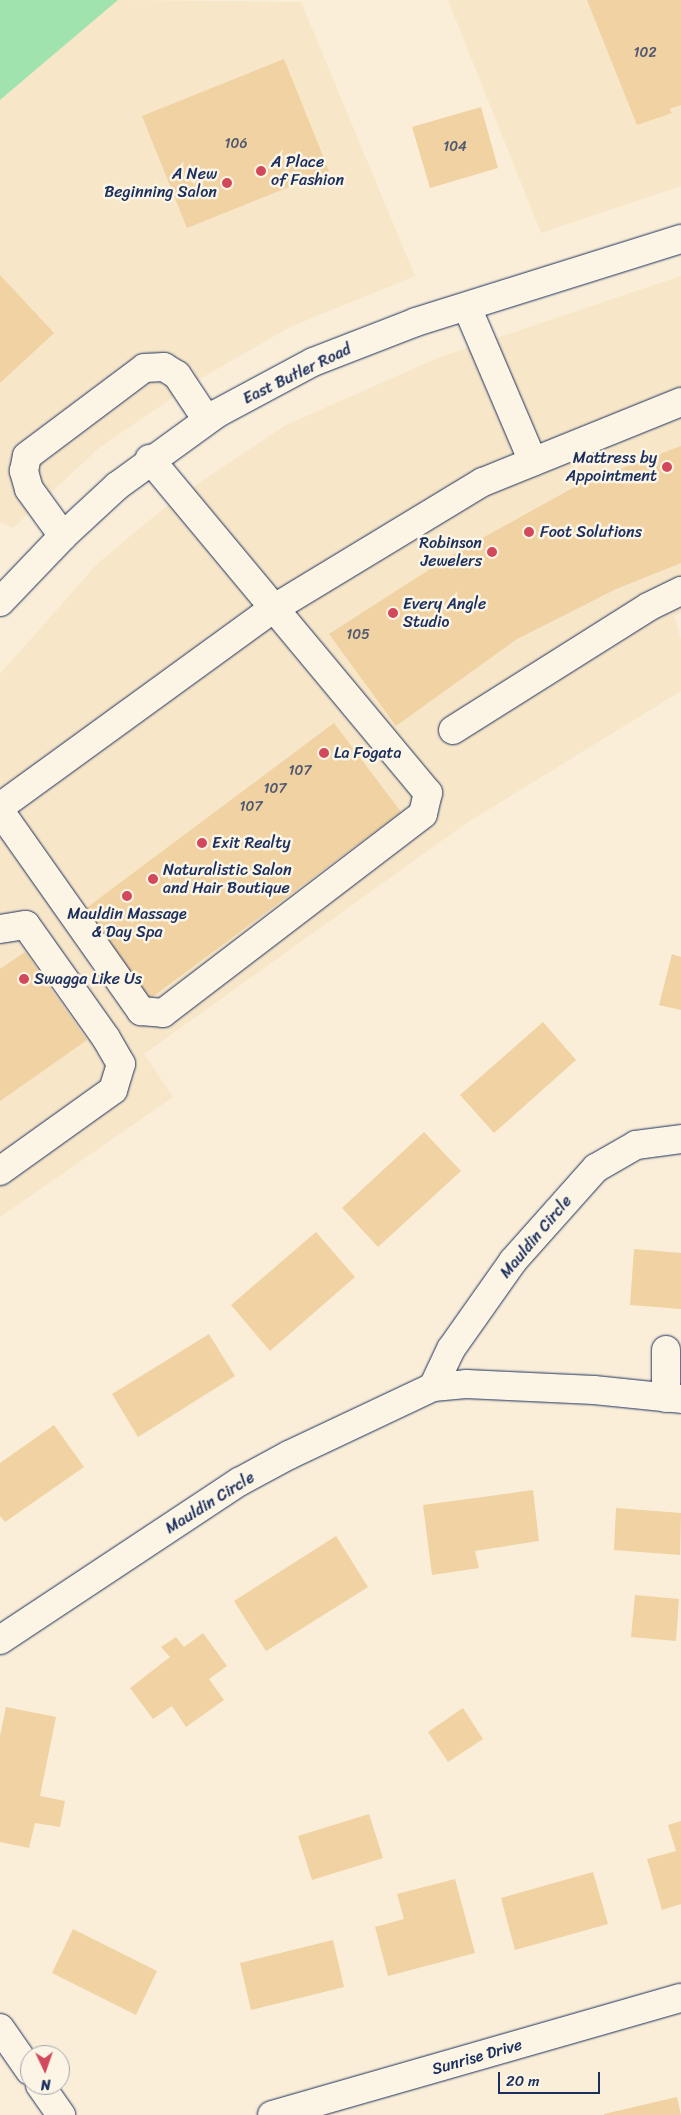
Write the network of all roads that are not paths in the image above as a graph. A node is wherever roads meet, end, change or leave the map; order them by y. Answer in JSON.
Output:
{"nodes":[{"id":1,"x":681,"y":239,"type":"edge"},
{"id":2,"x":467,"y":307,"type":"junction"},
{"id":3,"x":681,"y":402,"type":"edge"},
{"id":4,"x":207,"y":420,"type":"junction"},
{"id":5,"x":150,"y":459,"type":"junction"},
{"id":6,"x":533,"y":462,"type":"junction"},
{"id":7,"x":63,"y":536,"type":"junction"},
{"id":8,"x":681,"y":591,"type":"edge"},
{"id":9,"x":0,"y":602,"type":"edge"},
{"id":10,"x":273,"y":609,"type":"junction"},
{"id":11,"x":453,"y":730,"type":"dead end"},
{"id":12,"x":0,"y":809,"type":"edge"},
{"id":13,"x":0,"y":929,"type":"edge"},
{"id":14,"x":681,"y":1139,"type":"edge"},
{"id":15,"x":0,"y":1171,"type":"edge"},
{"id":16,"x":666,"y":1350,"type":"dead end"},
{"id":17,"x":433,"y":1387,"type":"junction"},
{"id":18,"x":674,"y":1398,"type":"edge"},
{"id":19,"x":0,"y":1640,"type":"edge"},
{"id":20,"x":681,"y":1998,"type":"edge"},
{"id":21,"x":0,"y":2028,"type":"edge"},
{"id":22,"x":20,"y":2057,"type":"edge"},
{"id":23,"x":47,"y":2095,"type":"edge"},
{"id":24,"x":61,"y":2115,"type":"edge"},
{"id":25,"x":272,"y":2115,"type":"edge"}],
"edges":[{"from":1,"to":2,"type":"street","name":"East Butler Road"},
{"from":2,"to":4,"type":"street","name":"East Butler Road"},
{"from":2,"to":6,"type":"street"},
{"from":3,"to":6,"type":"street"},
{"from":4,"to":5,"type":"street","name":"East Butler Road"},
{"from":4,"to":7,"type":"street"},
{"from":5,"to":7,"type":"street","name":"East Butler Road"},
{"from":5,"to":10,"type":"street"},
{"from":6,"to":10,"type":"street"},
{"from":7,"to":9,"type":"street","name":"East Butler Road"},
{"from":8,"to":11,"type":"street"},
{"from":10,"to":12,"type":"street"},
{"from":10,"to":12,"type":"street"},
{"from":13,"to":15,"type":"street"},
{"from":14,"to":17,"type":"street","name":"Mauldin Circle"},
{"from":16,"to":18,"type":"street"},
{"from":17,"to":18,"type":"street","name":"Mauldin Circle"},
{"from":17,"to":19,"type":"street","name":"Mauldin Circle"},
{"from":20,"to":25,"type":"street","name":"Sunrise Drive"},
{"from":21,"to":22,"type":"street"},
{"from":23,"to":24,"type":"street"}]}
